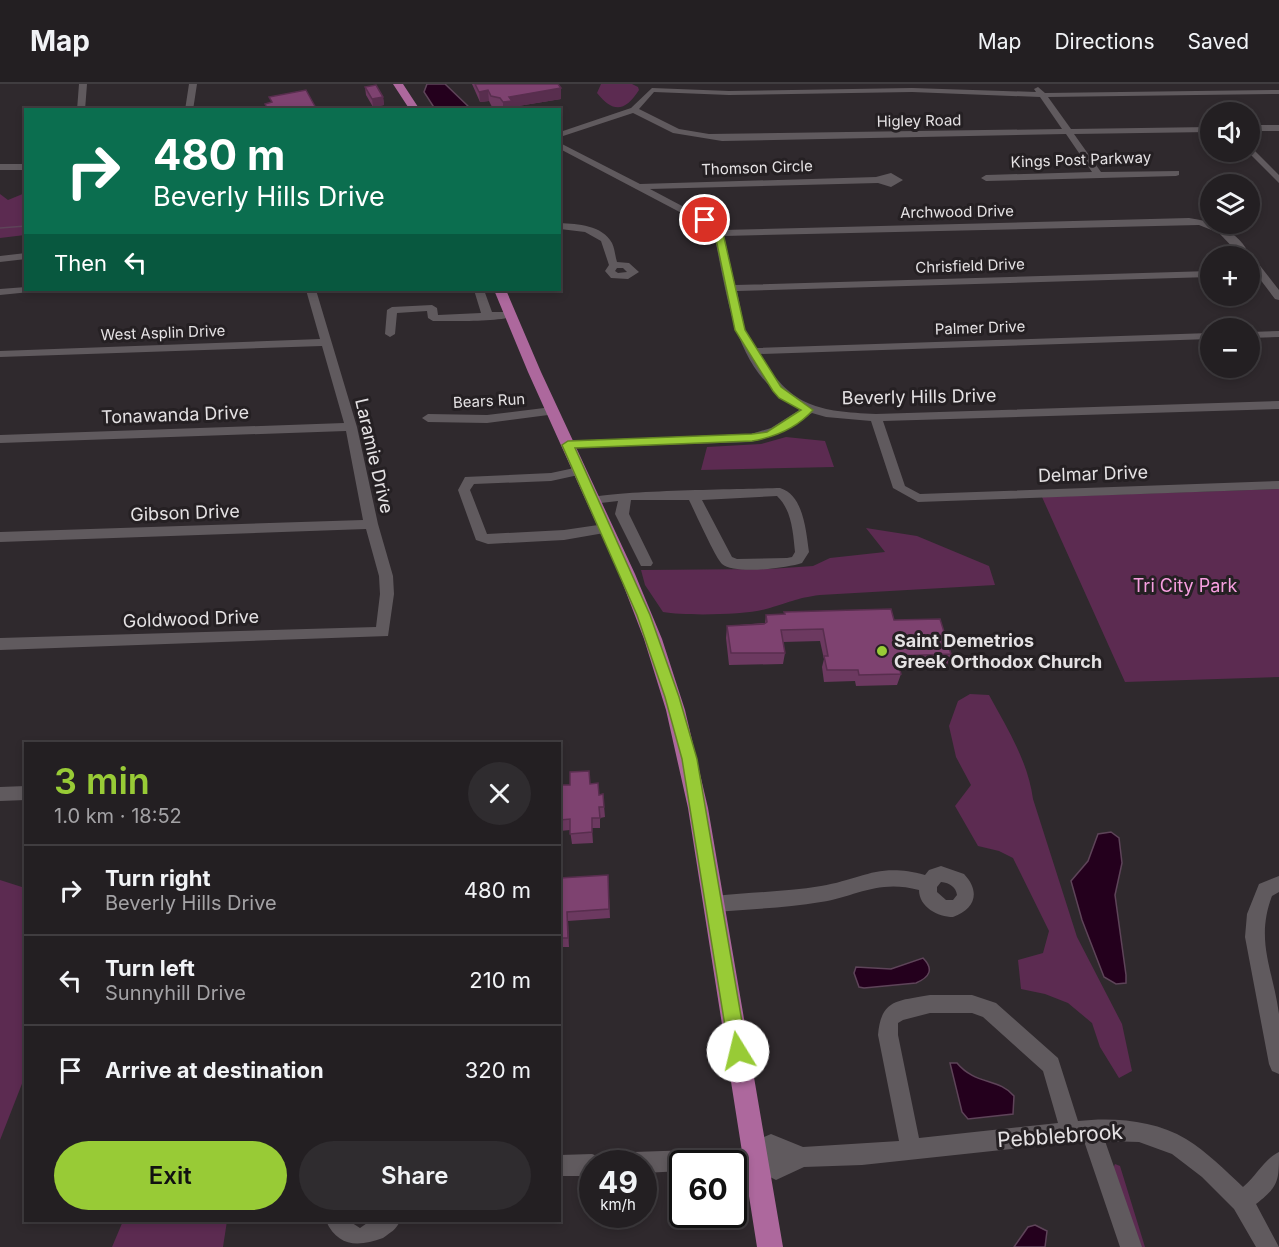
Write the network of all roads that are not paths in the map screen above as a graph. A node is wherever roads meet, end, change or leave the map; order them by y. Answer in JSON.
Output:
{"nodes":[{"id":1,"x":83,"y":84,"type":"edge"},
{"id":2,"x":193,"y":84,"type":"edge"},
{"id":3,"x":398,"y":84,"type":"edge"},
{"id":4,"x":1035,"y":84,"type":"edge"},
{"id":5,"x":1274,"y":84,"type":"edge"},
{"id":6,"x":651,"y":87,"type":"edge"},
{"id":7,"x":1279,"y":90,"type":"edge"},
{"id":8,"x":1042,"y":94,"type":"junction"},
{"id":9,"x":81,"y":108,"type":"edge"},
{"id":10,"x":189,"y":108,"type":"edge"},
{"id":11,"x":414,"y":108,"type":"edge"},
{"id":12,"x":634,"y":110,"type":"junction"},
{"id":13,"x":1260,"y":128,"type":"edge"},
{"id":14,"x":1279,"y":128,"type":"edge"},
{"id":15,"x":1200,"y":129,"type":"edge"},
{"id":16,"x":1067,"y":132,"type":"junction"},
{"id":17,"x":561,"y":135,"type":"edge"},
{"id":18,"x":561,"y":147,"type":"edge"},
{"id":19,"x":1260,"y":160,"type":"edge"},
{"id":20,"x":0,"y":167,"type":"edge"},
{"id":21,"x":24,"y":167,"type":"edge"},
{"id":22,"x":1176,"y":173,"type":"dead end"},
{"id":23,"x":1098,"y":174,"type":"junction"},
{"id":24,"x":986,"y":178,"type":"dead end"},
{"id":25,"x":879,"y":180,"type":"dead end"},
{"id":26,"x":1279,"y":180,"type":"edge"},
{"id":27,"x":636,"y":187,"type":"junction"},
{"id":28,"x":561,"y":226,"type":"edge"},
{"id":29,"x":719,"y":233,"type":"junction"},
{"id":30,"x":1237,"y":246,"type":"edge"},
{"id":31,"x":24,"y":256,"type":"edge"},
{"id":32,"x":0,"y":258,"type":"edge"},
{"id":33,"x":614,"y":265,"type":"dead end"},
{"id":34,"x":1200,"y":274,"type":"edge"},
{"id":35,"x":1260,"y":279,"type":"edge"},
{"id":36,"x":730,"y":288,"type":"junction"},
{"id":37,"x":24,"y":290,"type":"edge"},
{"id":38,"x":312,"y":291,"type":"edge"},
{"id":39,"x":479,"y":291,"type":"edge"},
{"id":40,"x":500,"y":291,"type":"edge"},
{"id":41,"x":0,"y":292,"type":"edge"},
{"id":42,"x":1279,"y":297,"type":"edge"},
{"id":43,"x":510,"y":315,"type":"junction"},
{"id":44,"x":488,"y":316,"type":"junction"},
{"id":45,"x":390,"y":334,"type":"dead end"},
{"id":46,"x":1279,"y":334,"type":"edge"},
{"id":47,"x":1260,"y":335,"type":"edge"},
{"id":48,"x":1200,"y":336,"type":"edge"},
{"id":49,"x":327,"y":342,"type":"junction"},
{"id":50,"x":751,"y":351,"type":"junction"},
{"id":51,"x":0,"y":354,"type":"edge"},
{"id":52,"x":1279,"y":405,"type":"edge"},
{"id":53,"x":808,"y":410,"type":"junction"},
{"id":54,"x":552,"y":411,"type":"junction"},
{"id":55,"x":428,"y":418,"type":"dead end"},
{"id":56,"x":876,"y":418,"type":"junction"},
{"id":57,"x":351,"y":427,"type":"junction"},
{"id":58,"x":0,"y":439,"type":"edge"},
{"id":59,"x":568,"y":445,"type":"junction"},
{"id":60,"x":579,"y":471,"type":"junction"},
{"id":61,"x":1279,"y":484,"type":"edge"},
{"id":62,"x":625,"y":496,"type":"junction"},
{"id":63,"x":693,"y":496,"type":"junction"},
{"id":64,"x":592,"y":500,"type":"junction"},
{"id":65,"x":371,"y":524,"type":"junction"},
{"id":66,"x":605,"y":530,"type":"junction"},
{"id":67,"x":0,"y":537,"type":"edge"},
{"id":68,"x":646,"y":563,"type":"dead end"},
{"id":69,"x":383,"y":632,"type":"joint"},
{"id":70,"x":0,"y":644,"type":"edge"},
{"id":71,"x":24,"y":793,"type":"edge"},
{"id":72,"x":0,"y":794,"type":"edge"},
{"id":73,"x":928,"y":884,"type":"dead end"},
{"id":74,"x":1279,"y":884,"type":"edge"},
{"id":75,"x":715,"y":904,"type":"junction"},
{"id":76,"x":1279,"y":1064,"type":"edge"},
{"id":77,"x":1081,"y":1131,"type":"junction"},
{"id":78,"x":911,"y":1150,"type":"junction"},
{"id":79,"x":755,"y":1159,"type":"junction"},
{"id":80,"x":657,"y":1162,"type":"edge"},
{"id":81,"x":1279,"y":1163,"type":"edge"},
{"id":82,"x":579,"y":1165,"type":"edge"},
{"id":83,"x":561,"y":1166,"type":"edge"},
{"id":84,"x":1242,"y":1202,"type":"junction"},
{"id":85,"x":337,"y":1222,"type":"edge"},
{"id":86,"x":388,"y":1222,"type":"edge"},
{"id":87,"x":770,"y":1247,"type":"edge"},
{"id":88,"x":1131,"y":1247,"type":"edge"},
{"id":89,"x":1268,"y":1247,"type":"edge"}],
"edges":[{"from":1,"to":9,"type":"street"},
{"from":2,"to":10,"type":"street"},
{"from":3,"to":11,"type":"main road"},
{"from":4,"to":8,"type":"street"},
{"from":5,"to":7,"type":"street"},
{"from":6,"to":8,"type":"street"},
{"from":6,"to":12,"type":"street"},
{"from":7,"to":8,"type":"street"},
{"from":8,"to":16,"type":"street"},
{"from":12,"to":16,"type":"street","name":"Higley Road"},
{"from":12,"to":17,"type":"street"},
{"from":13,"to":14,"type":"street"},
{"from":15,"to":16,"type":"street","name":"Higley Road"},
{"from":16,"to":23,"type":"street"},
{"from":18,"to":27,"type":"street"},
{"from":19,"to":26,"type":"street"},
{"from":20,"to":21,"type":"street"},
{"from":22,"to":23,"type":"street","name":"Kings Post Parkway"},
{"from":23,"to":24,"type":"street","name":"Kings Post Parkway"},
{"from":25,"to":27,"type":"street","name":"Thomson Circle"},
{"from":27,"to":29,"type":"street"},
{"from":28,"to":33,"type":"street"},
{"from":29,"to":30,"type":"street","name":"Archwood Drive"},
{"from":29,"to":36,"type":"street","name":"Beverly Hills Drive"},
{"from":31,"to":32,"type":"street"},
{"from":34,"to":36,"type":"street","name":"Chrisfield Drive"},
{"from":35,"to":42,"type":"street"},
{"from":36,"to":50,"type":"street","name":"Beverly Hills Drive"},
{"from":37,"to":41,"type":"street"},
{"from":38,"to":49,"type":"street","name":"Laramie Drive"},
{"from":39,"to":44,"type":"street"},
{"from":40,"to":43,"type":"main road"},
{"from":43,"to":44,"type":"street"},
{"from":43,"to":54,"type":"main road"},
{"from":44,"to":45,"type":"street"},
{"from":46,"to":47,"type":"street"},
{"from":48,"to":50,"type":"street","name":"Palmer Drive"},
{"from":49,"to":51,"type":"street","name":"West Asplin Drive"},
{"from":49,"to":57,"type":"street","name":"Laramie Drive"},
{"from":50,"to":53,"type":"street","name":"Beverly Hills Drive"},
{"from":52,"to":56,"type":"street","name":"Beverly Hills Drive"},
{"from":53,"to":56,"type":"street","name":"Beverly Hills Drive"},
{"from":53,"to":59,"type":"street"},
{"from":54,"to":55,"type":"street","name":"Bears Run"},
{"from":54,"to":59,"type":"main road"},
{"from":56,"to":61,"type":"street","name":"Delmar Drive"},
{"from":57,"to":58,"type":"street","name":"Tonawanda Drive"},
{"from":57,"to":65,"type":"street","name":"Laramie Drive"},
{"from":59,"to":60,"type":"main road"},
{"from":60,"to":64,"type":"main road"},
{"from":60,"to":66,"type":"street"},
{"from":62,"to":63,"type":"street"},
{"from":62,"to":64,"type":"street"},
{"from":62,"to":68,"type":"street"},
{"from":63,"to":63,"type":"street"},
{"from":64,"to":66,"type":"main road"},
{"from":65,"to":67,"type":"street","name":"Gibson Drive"},
{"from":65,"to":69,"type":"street","name":"Laramie Drive"},
{"from":66,"to":75,"type":"main road"},
{"from":69,"to":70,"type":"street","name":"Goldwood Drive"},
{"from":71,"to":72,"type":"street"},
{"from":73,"to":75,"type":"street"},
{"from":74,"to":76,"type":"street"},
{"from":75,"to":79,"type":"main road"},
{"from":77,"to":78,"type":"street","name":"Pebblebrook"},
{"from":77,"to":78,"type":"street"},
{"from":77,"to":84,"type":"street","name":"Pebblebrook"},
{"from":77,"to":88,"type":"street"},
{"from":78,"to":79,"type":"street","name":"Pebblebrook"},
{"from":79,"to":80,"type":"street","name":"Pebblebrook"},
{"from":79,"to":87,"type":"main road"},
{"from":81,"to":84,"type":"street"},
{"from":82,"to":83,"type":"street"},
{"from":84,"to":89,"type":"street","name":"Pebblebrook"},
{"from":85,"to":86,"type":"street"}]}
